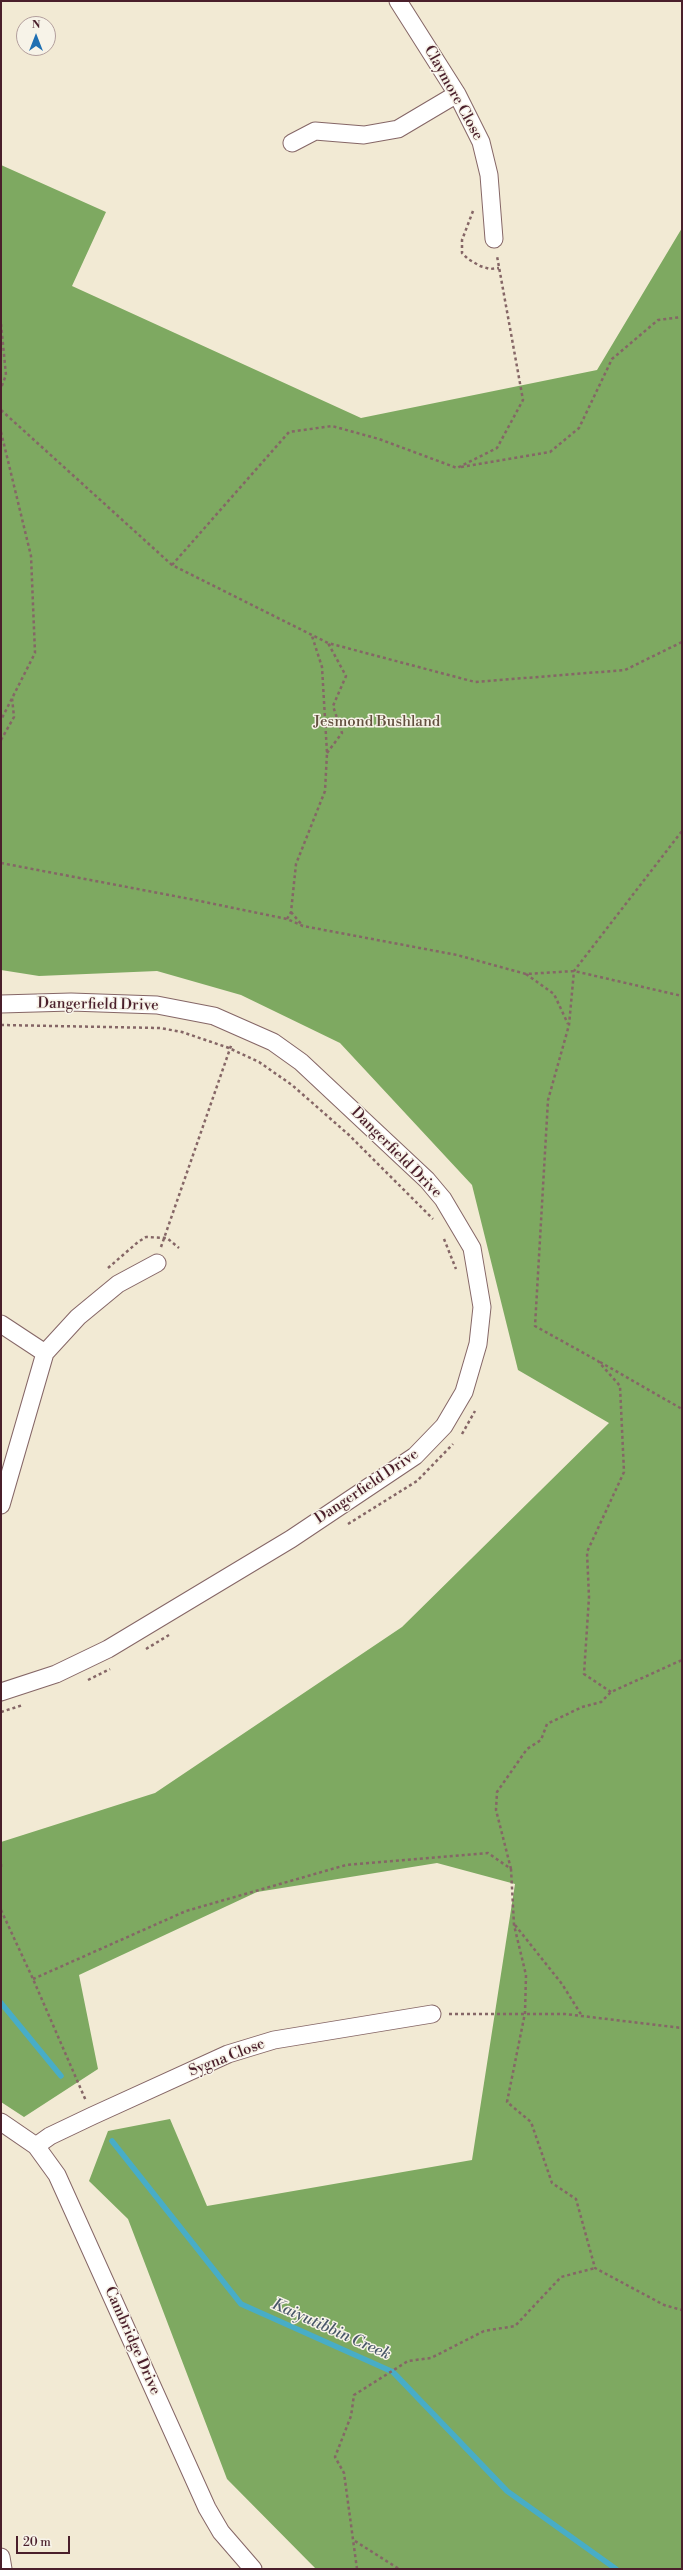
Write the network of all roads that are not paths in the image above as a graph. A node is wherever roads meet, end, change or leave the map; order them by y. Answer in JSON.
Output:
{"nodes":[{"id":1,"x":398,"y":1,"type":"edge"},
{"id":2,"x":457,"y":94,"type":"junction"},
{"id":3,"x":292,"y":143,"type":"dead end"},
{"id":4,"x":494,"y":239,"type":"road end"},
{"id":5,"x":1,"y":1004,"type":"edge"},
{"id":6,"x":157,"y":1263,"type":"dead end"},
{"id":7,"x":1,"y":1324,"type":"edge"},
{"id":8,"x":45,"y":1353,"type":"junction"},
{"id":9,"x":1,"y":1505,"type":"edge"},
{"id":10,"x":2,"y":1687,"type":"edge"},
{"id":11,"x":432,"y":2014,"type":"road end"},
{"id":12,"x":1,"y":2122,"type":"edge"},
{"id":13,"x":36,"y":2146,"type":"junction"},
{"id":14,"x":1,"y":2557,"type":"edge"},
{"id":15,"x":3,"y":2569,"type":"edge"},
{"id":16,"x":253,"y":2569,"type":"edge"}],
"edges":[{"from":1,"to":2,"type":"street","name":"Claymore Close"},
{"from":2,"to":3,"type":"street"},
{"from":2,"to":4,"type":"street","name":"Claymore Close"},
{"from":5,"to":10,"type":"street","name":"Dangerfield Drive"},
{"from":6,"to":8,"type":"street"},
{"from":7,"to":8,"type":"street"},
{"from":8,"to":9,"type":"street"},
{"from":11,"to":13,"type":"street","name":"Sygna Close"},
{"from":12,"to":13,"type":"street","name":"Cambridge Drive"},
{"from":13,"to":16,"type":"street","name":"Cambridge Drive"},
{"from":14,"to":15,"type":"street"}]}
